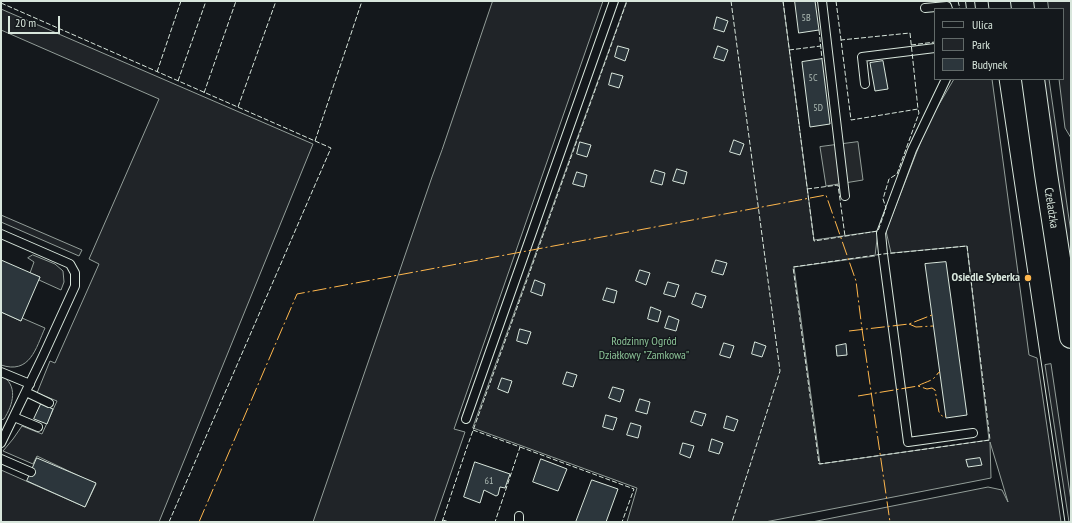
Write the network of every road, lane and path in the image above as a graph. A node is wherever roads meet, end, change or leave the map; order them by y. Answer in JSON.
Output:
{"nodes":[{"id":1,"x":614,"y":1,"type":"edge"},
{"id":2,"x":822,"y":1,"type":"edge"},
{"id":3,"x":925,"y":8,"type":"dead end"},
{"id":4,"x":948,"y":8,"type":"edge"},
{"id":5,"x":934,"y":48,"type":"edge"},
{"id":6,"x":946,"y":80,"type":"edge"},
{"id":7,"x":1033,"y":80,"type":"edge"},
{"id":8,"x":865,"y":84,"type":"dead end"},
{"id":9,"x":846,"y":196,"type":"dead end"},
{"id":10,"x":1,"y":234,"type":"edge"},
{"id":11,"x":1071,"y":337,"type":"edge"},
{"id":12,"x":1,"y":372,"type":"edge"},
{"id":13,"x":30,"y":384,"type":"junction"},
{"id":14,"x":26,"y":392,"type":"junction"},
{"id":15,"x":49,"y":403,"type":"dead end"},
{"id":16,"x":14,"y":416,"type":"junction"},
{"id":17,"x":466,"y":420,"type":"dead end"},
{"id":18,"x":38,"y":427,"type":"dead end"},
{"id":19,"x":973,"y":433,"type":"dead end"},
{"id":20,"x":2,"y":440,"type":"edge"},
{"id":21,"x":1,"y":459,"type":"edge"},
{"id":22,"x":31,"y":472,"type":"dead end"}],
"edges":[{"from":1,"to":17,"type":"lane"},
{"from":2,"to":9,"type":"lane"},
{"from":3,"to":4,"type":"lane"},
{"from":5,"to":8,"type":"lane"},
{"from":6,"to":19,"type":"lane"},
{"from":7,"to":11,"type":"main road","name":"Czeladzka"},
{"from":10,"to":13,"type":"lane"},
{"from":12,"to":13,"type":"lane"},
{"from":13,"to":14,"type":"lane"},
{"from":14,"to":15,"type":"lane"},
{"from":14,"to":16,"type":"lane"},
{"from":16,"to":18,"type":"lane"},
{"from":16,"to":20,"type":"lane"},
{"from":21,"to":22,"type":"lane"}]}
